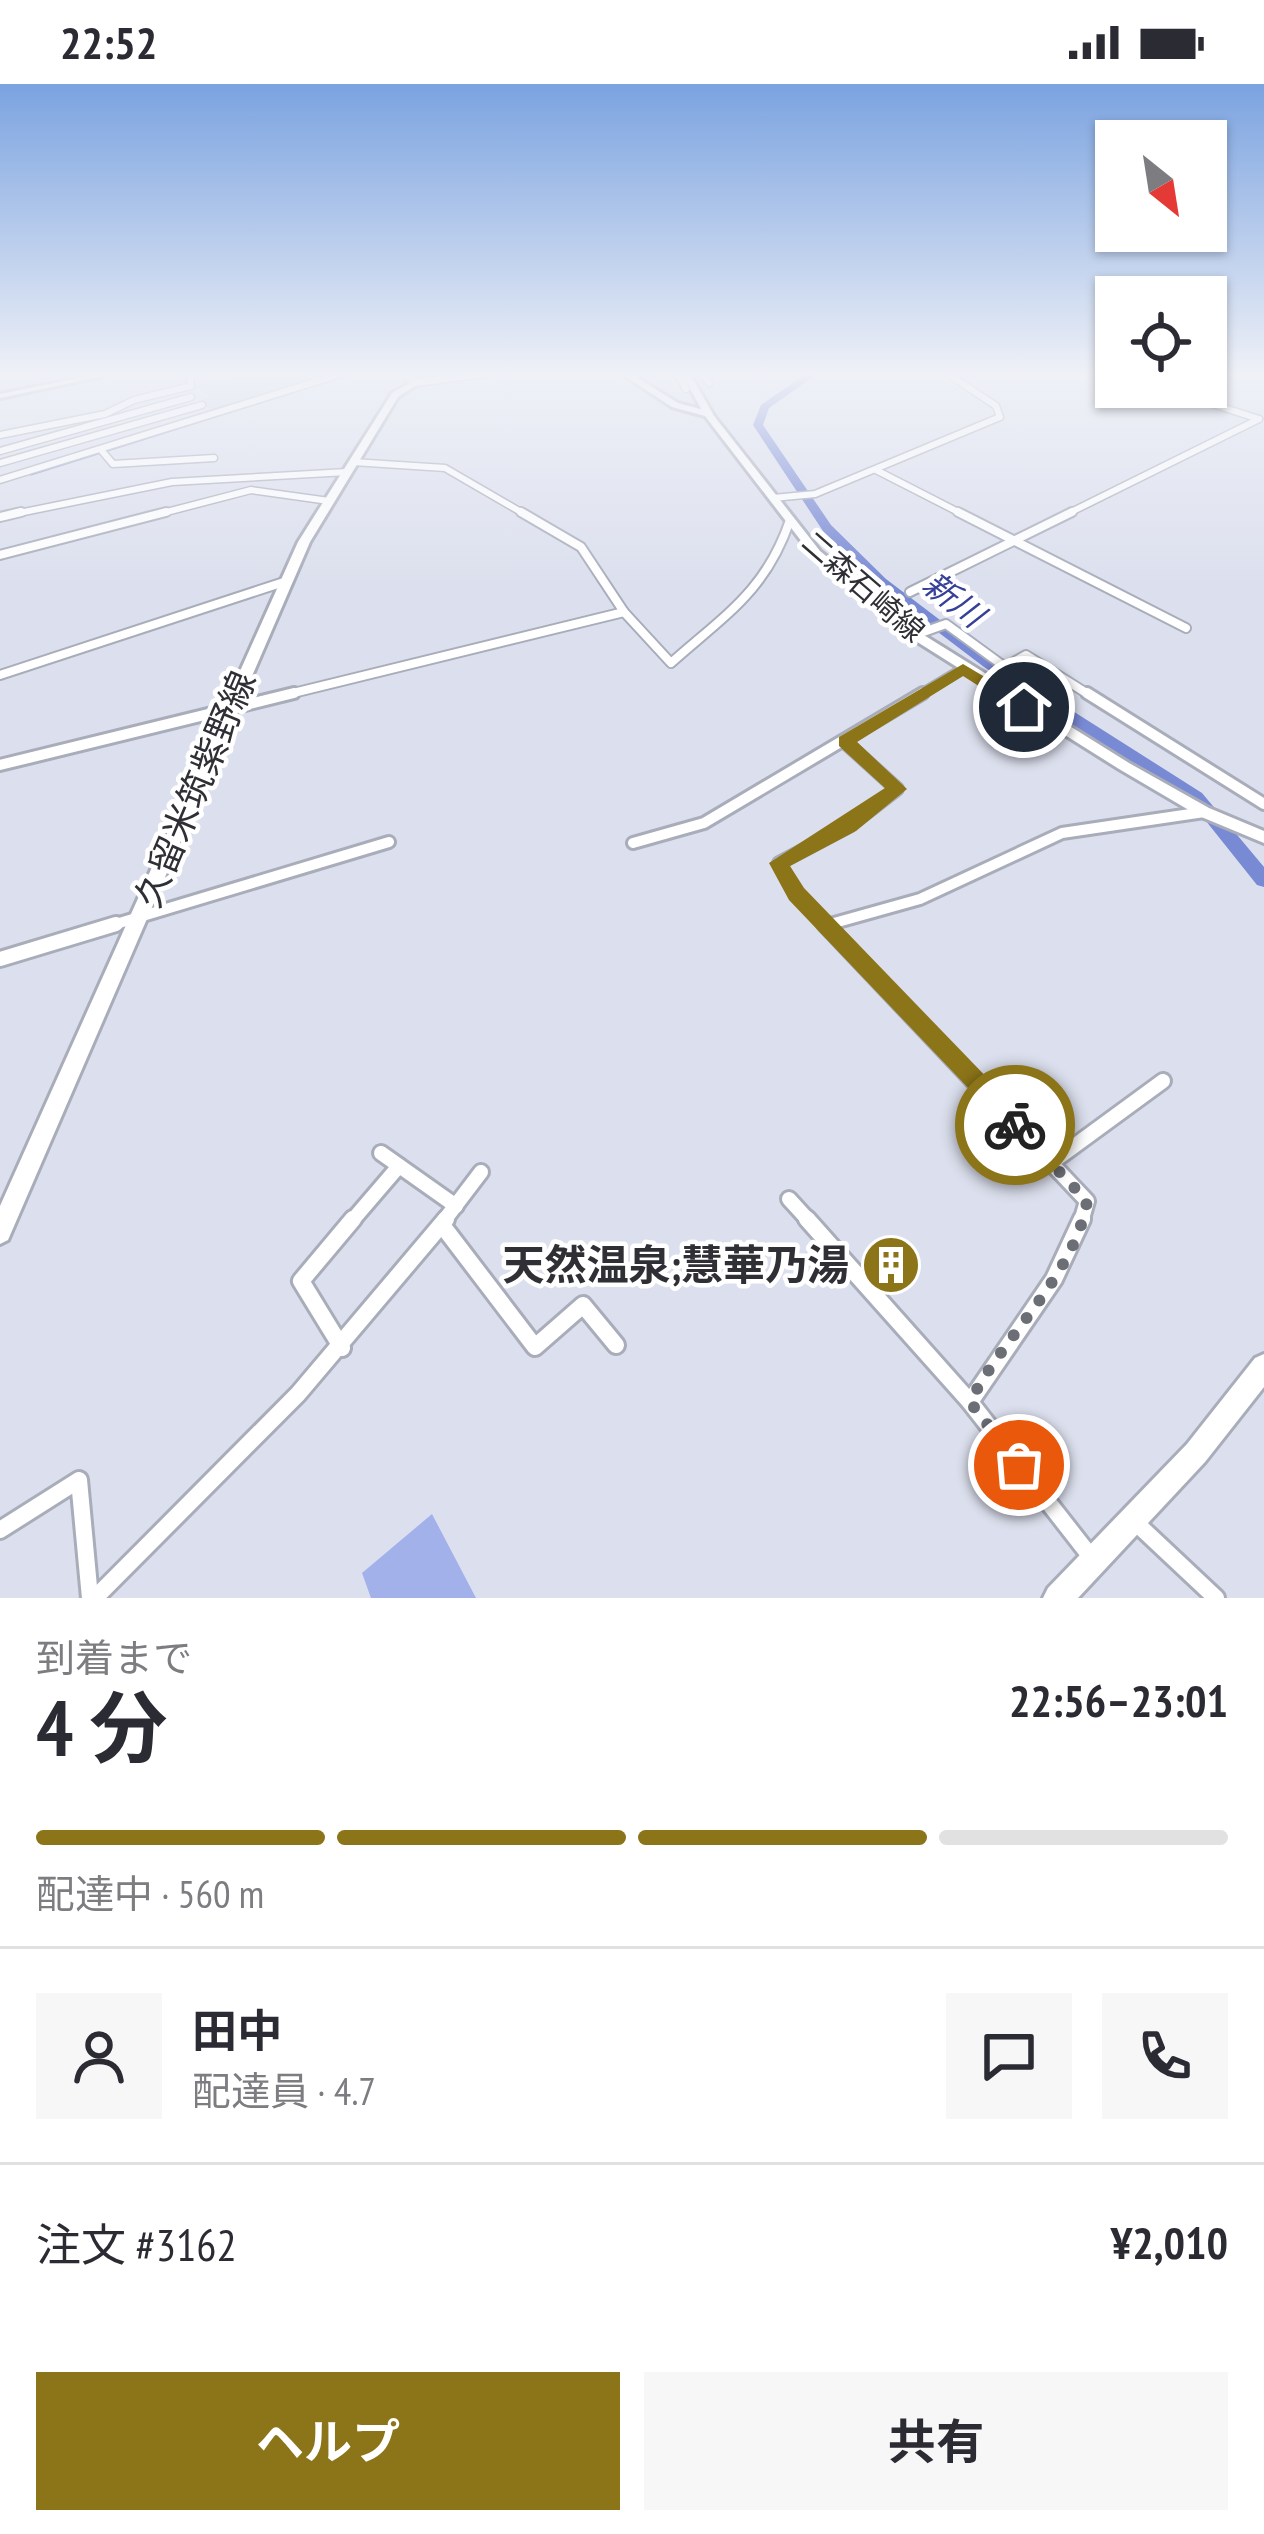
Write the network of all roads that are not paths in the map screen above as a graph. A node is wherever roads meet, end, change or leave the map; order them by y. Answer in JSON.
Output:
{"nodes":[{"id":1,"x":58,"y":443,"type":"edge"},
{"id":2,"x":69,"y":443,"type":"edge"},
{"id":3,"x":131,"y":443,"type":"edge"},
{"id":4,"x":365,"y":443,"type":"edge"},
{"id":5,"x":730,"y":443,"type":"edge"},
{"id":6,"x":940,"y":443,"type":"edge"},
{"id":7,"x":1212,"y":443,"type":"edge"},
{"id":8,"x":61,"y":445,"type":"junction"},
{"id":9,"x":102,"y":452,"type":"junction"},
{"id":10,"x":214,"y":458,"type":"dead end"},
{"id":11,"x":74,"y":459,"type":"junction"},
{"id":12,"x":0,"y":463,"type":"edge"},
{"id":13,"x":350,"y":467,"type":"junction"},
{"id":14,"x":876,"y":470,"type":"junction"},
{"id":15,"x":0,"y":480,"type":"edge"},
{"id":16,"x":773,"y":498,"type":"junction"},
{"id":17,"x":329,"y":501,"type":"junction"},
{"id":18,"x":0,"y":517,"type":"edge"},
{"id":19,"x":790,"y":520,"type":"junction"},
{"id":20,"x":1017,"y":541,"type":"junction"},
{"id":21,"x":0,"y":555,"type":"edge"},
{"id":22,"x":287,"y":581,"type":"junction"},
{"id":23,"x":910,"y":592,"type":"dead end"},
{"id":24,"x":623,"y":612,"type":"junction"},
{"id":25,"x":1186,"y":628,"type":"dead end"},
{"id":26,"x":915,"y":635,"type":"junction"},
{"id":27,"x":963,"y":669,"type":"junction"},
{"id":28,"x":0,"y":675,"type":"edge"},
{"id":29,"x":230,"y":708,"type":"junction"},
{"id":30,"x":845,"y":742,"type":"junction"},
{"id":31,"x":0,"y":765,"type":"edge"},
{"id":32,"x":1264,"y":804,"type":"edge"},
{"id":33,"x":1204,"y":812,"type":"junction"},
{"id":34,"x":1262,"y":833,"type":"edge"},
{"id":35,"x":389,"y":842,"type":"dead end"},
{"id":36,"x":633,"y":843,"type":"dead end"},
{"id":37,"x":139,"y":919,"type":"junction"},
{"id":38,"x":827,"y":925,"type":"junction"},
{"id":39,"x":0,"y":959,"type":"edge"},
{"id":40,"x":1163,"y":1081,"type":"dead end"},
{"id":41,"x":381,"y":1153,"type":"dead end"},
{"id":42,"x":1051,"y":1163,"type":"junction"},
{"id":43,"x":400,"y":1166,"type":"junction"},
{"id":44,"x":481,"y":1172,"type":"dead end"},
{"id":45,"x":788,"y":1199,"type":"dead end"},
{"id":46,"x":456,"y":1206,"type":"junction"},
{"id":47,"x":442,"y":1225,"type":"junction"},
{"id":48,"x":0,"y":1232,"type":"edge"},
{"id":49,"x":616,"y":1345,"type":"dead end"},
{"id":50,"x":342,"y":1348,"type":"junction"},
{"id":51,"x":1264,"y":1367,"type":"edge"},
{"id":52,"x":970,"y":1402,"type":"junction"},
{"id":53,"x":1132,"y":1518,"type":"junction"},
{"id":54,"x":0,"y":1530,"type":"edge"},
{"id":55,"x":1093,"y":1560,"type":"junction"},
{"id":56,"x":93,"y":1598,"type":"edge"},
{"id":57,"x":1058,"y":1598,"type":"edge"},
{"id":58,"x":1216,"y":1598,"type":"edge"}],
"edges":[{"from":1,"to":8,"type":"street"},
{"from":2,"to":8,"type":"street"},
{"from":3,"to":9,"type":"street"},
{"from":4,"to":13,"type":"main road","name":"久留米筑紫野線"},
{"from":5,"to":16,"type":"main road","name":"二森石崎線"},
{"from":6,"to":14,"type":"street"},
{"from":7,"to":20,"type":"street"},
{"from":8,"to":11,"type":"street"},
{"from":8,"to":12,"type":"street"},
{"from":9,"to":10,"type":"street"},
{"from":9,"to":11,"type":"street"},
{"from":11,"to":15,"type":"street"},
{"from":13,"to":17,"type":"main road","name":"久留米筑紫野線"},
{"from":13,"to":18,"type":"street"},
{"from":13,"to":24,"type":"street"},
{"from":14,"to":16,"type":"street"},
{"from":14,"to":20,"type":"street"},
{"from":16,"to":19,"type":"main road","name":"二森石崎線"},
{"from":17,"to":21,"type":"street"},
{"from":17,"to":22,"type":"main road","name":"久留米筑紫野線"},
{"from":19,"to":24,"type":"street"},
{"from":19,"to":26,"type":"main road","name":"二森石崎線"},
{"from":20,"to":23,"type":"street"},
{"from":20,"to":25,"type":"street"},
{"from":22,"to":28,"type":"street"},
{"from":22,"to":29,"type":"main road","name":"久留米筑紫野線"},
{"from":24,"to":29,"type":"street"},
{"from":26,"to":27,"type":"main road","name":"二森石崎線"},
{"from":26,"to":32,"type":"street"},
{"from":27,"to":30,"type":"street"},
{"from":27,"to":33,"type":"main road","name":"二森石崎線"},
{"from":29,"to":31,"type":"street"},
{"from":29,"to":37,"type":"main road","name":"久留米筑紫野線"},
{"from":30,"to":36,"type":"street"},
{"from":30,"to":38,"type":"street"},
{"from":33,"to":34,"type":"main road","name":"二森石崎線"},
{"from":33,"to":38,"type":"street"},
{"from":35,"to":37,"type":"street"},
{"from":37,"to":39,"type":"street"},
{"from":37,"to":48,"type":"main road","name":"久留米筑紫野線"},
{"from":38,"to":42,"type":"street"},
{"from":40,"to":42,"type":"street"},
{"from":41,"to":43,"type":"street"},
{"from":42,"to":52,"type":"street"},
{"from":43,"to":46,"type":"street"},
{"from":43,"to":50,"type":"street"},
{"from":44,"to":46,"type":"street"},
{"from":45,"to":52,"type":"street"},
{"from":46,"to":47,"type":"street"},
{"from":47,"to":49,"type":"street"},
{"from":47,"to":50,"type":"street"},
{"from":50,"to":56,"type":"street"},
{"from":51,"to":53,"type":"main road"},
{"from":52,"to":55,"type":"street"},
{"from":53,"to":55,"type":"main road"},
{"from":53,"to":58,"type":"street"},
{"from":54,"to":56,"type":"street"},
{"from":55,"to":57,"type":"main road"}]}
